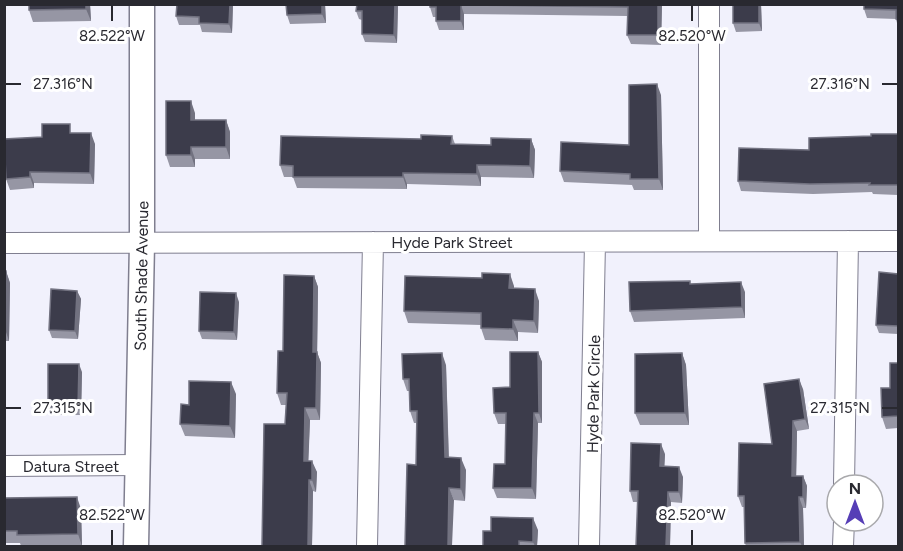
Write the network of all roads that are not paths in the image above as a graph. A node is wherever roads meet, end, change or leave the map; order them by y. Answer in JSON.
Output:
{"nodes":[{"id":1,"x":142,"y":4,"type":"edge"},
{"id":2,"x":709,"y":4,"type":"edge"},
{"id":3,"x":709,"y":240,"type":"junction"},
{"id":4,"x":848,"y":241,"type":"junction"},
{"id":5,"x":898,"y":241,"type":"edge"},
{"id":6,"x":373,"y":242,"type":"junction"},
{"id":7,"x":596,"y":242,"type":"junction"},
{"id":8,"x":4,"y":243,"type":"edge"},
{"id":9,"x":142,"y":243,"type":"junction"},
{"id":10,"x":138,"y":465,"type":"junction"},
{"id":11,"x":4,"y":466,"type":"edge"},
{"id":12,"x":844,"y":473,"type":"edge"},
{"id":13,"x":136,"y":546,"type":"edge"},
{"id":14,"x":367,"y":546,"type":"edge"},
{"id":15,"x":589,"y":546,"type":"edge"}],
"edges":[{"from":1,"to":9,"type":"street","name":"South Shade Avenue"},
{"from":2,"to":3,"type":"street"},
{"from":3,"to":4,"type":"street","name":"Hyde Park Street"},
{"from":3,"to":7,"type":"street","name":"Hyde Park Street"},
{"from":4,"to":5,"type":"street","name":"Hyde Park Street"},
{"from":4,"to":12,"type":"street"},
{"from":6,"to":7,"type":"street","name":"Hyde Park Street"},
{"from":6,"to":9,"type":"street","name":"Hyde Park Street"},
{"from":6,"to":14,"type":"street"},
{"from":7,"to":15,"type":"street","name":"Hyde Park Circle"},
{"from":8,"to":9,"type":"street","name":"Hyde Park Street"},
{"from":9,"to":10,"type":"street","name":"South Shade Avenue"},
{"from":10,"to":11,"type":"street","name":"Datura Street"},
{"from":10,"to":13,"type":"street","name":"South Shade Avenue"}]}
